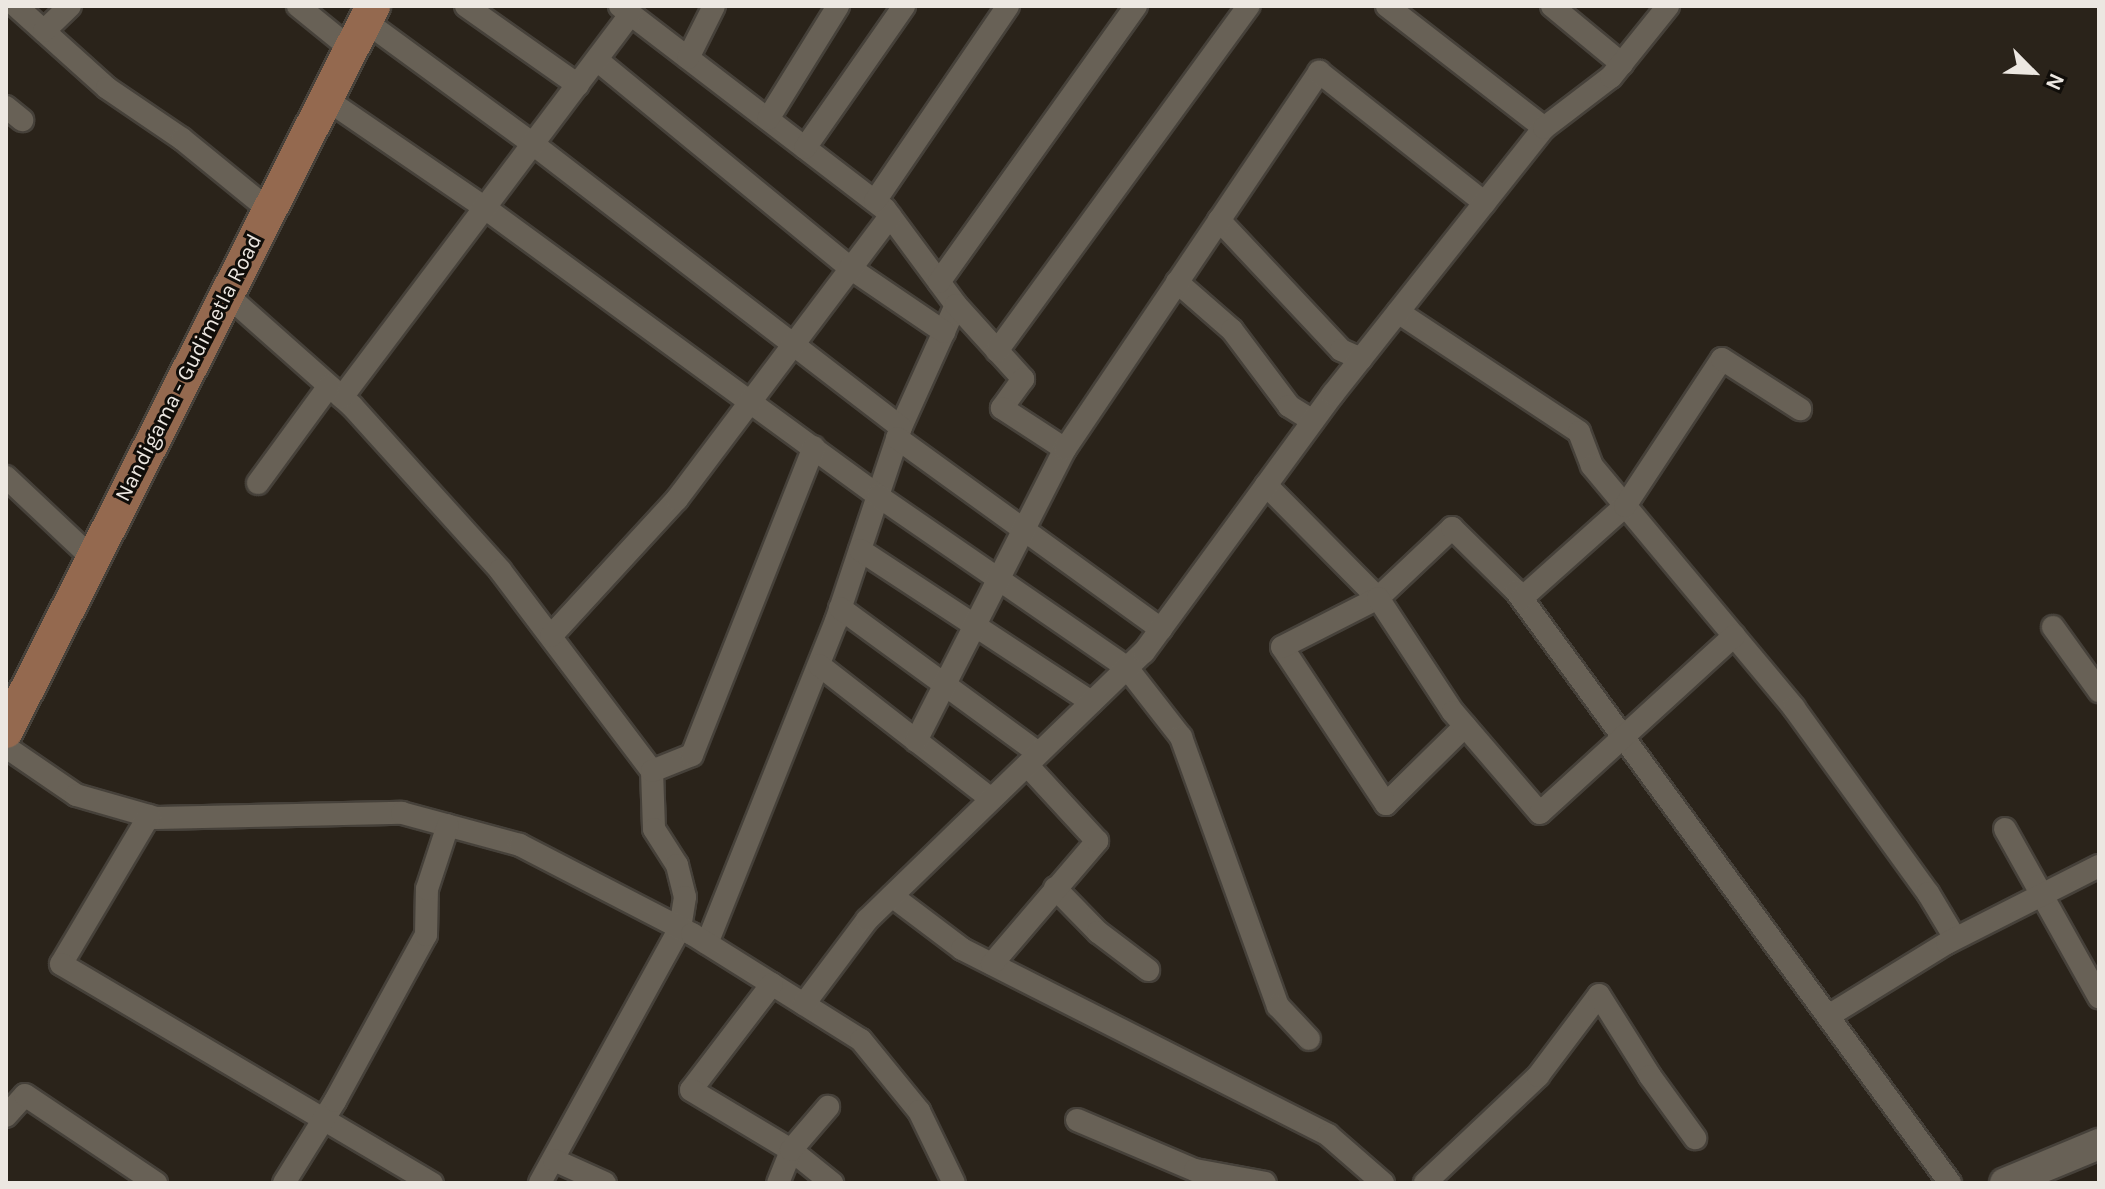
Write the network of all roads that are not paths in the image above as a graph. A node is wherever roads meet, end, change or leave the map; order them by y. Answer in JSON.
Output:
{"nodes":[{"id":1,"x":16,"y":6,"type":"edge"},
{"id":2,"x":70,"y":6,"type":"edge"},
{"id":3,"x":298,"y":6,"type":"edge"},
{"id":4,"x":466,"y":6,"type":"edge"},
{"id":5,"x":714,"y":6,"type":"edge"},
{"id":6,"x":838,"y":6,"type":"edge"},
{"id":7,"x":904,"y":6,"type":"edge"},
{"id":8,"x":1008,"y":6,"type":"edge"},
{"id":9,"x":1136,"y":6,"type":"edge"},
{"id":10,"x":1249,"y":6,"type":"edge"},
{"id":11,"x":1387,"y":6,"type":"edge"},
{"id":12,"x":1552,"y":6,"type":"edge"},
{"id":13,"x":1668,"y":6,"type":"edge"},
{"id":14,"x":626,"y":10,"type":"edge"},
{"id":15,"x":363,"y":25,"type":"edge"},
{"id":16,"x":44,"y":31,"type":"junction"},
{"id":17,"x":688,"y":58,"type":"junction"},
{"id":18,"x":597,"y":60,"type":"junction"},
{"id":19,"x":1622,"y":64,"type":"junction"},
{"id":20,"x":578,"y":85,"type":"junction"},
{"id":21,"x":326,"y":99,"type":"junction"},
{"id":22,"x":768,"y":119,"type":"junction"},
{"id":23,"x":1544,"y":128,"type":"junction"},
{"id":24,"x":533,"y":144,"type":"junction"},
{"id":25,"x":805,"y":148,"type":"junction"},
{"id":26,"x":1485,"y":203,"type":"junction"},
{"id":27,"x":485,"y":208,"type":"junction"},
{"id":28,"x":882,"y":209,"type":"junction"},
{"id":29,"x":269,"y":210,"type":"junction"},
{"id":30,"x":1219,"y":220,"type":"junction"},
{"id":31,"x":850,"y":268,"type":"junction"},
{"id":32,"x":939,"y":282,"type":"junction"},
{"id":33,"x":1177,"y":282,"type":"junction"},
{"id":34,"x":227,"y":295,"type":"junction"},
{"id":35,"x":956,"y":305,"type":"junction"},
{"id":36,"x":1398,"y":312,"type":"junction"},
{"id":37,"x":944,"y":332,"type":"junction"},
{"id":38,"x":793,"y":344,"type":"junction"},
{"id":39,"x":997,"y":351,"type":"junction"},
{"id":40,"x":1361,"y":359,"type":"junction"},
{"id":41,"x":336,"y":392,"type":"junction"},
{"id":42,"x":751,"y":400,"type":"junction"},
{"id":43,"x":1800,"y":409,"type":"dead end"},
{"id":44,"x":1313,"y":421,"type":"junction"},
{"id":45,"x":899,"y":432,"type":"junction"},
{"id":46,"x":814,"y":447,"type":"junction"},
{"id":47,"x":1065,"y":449,"type":"junction"},
{"id":48,"x":6,"y":477,"type":"edge"},
{"id":49,"x":258,"y":483,"type":"dead end"},
{"id":50,"x":1266,"y":485,"type":"junction"},
{"id":51,"x":878,"y":496,"type":"junction"},
{"id":52,"x":1625,"y":506,"type":"junction"},
{"id":53,"x":1024,"y":529,"type":"junction"},
{"id":54,"x":860,"y":550,"type":"junction"},
{"id":55,"x":93,"y":559,"type":"junction"},
{"id":56,"x":998,"y":579,"type":"junction"},
{"id":57,"x":1378,"y":598,"type":"junction"},
{"id":58,"x":1522,"y":598,"type":"junction"},
{"id":59,"x":840,"y":608,"type":"junction"},
{"id":60,"x":974,"y":626,"type":"junction"},
{"id":61,"x":2053,"y":627,"type":"dead end"},
{"id":62,"x":1161,"y":629,"type":"junction"},
{"id":63,"x":551,"y":636,"type":"junction"},
{"id":64,"x":1734,"y":636,"type":"junction"},
{"id":65,"x":819,"y":665,"type":"junction"},
{"id":66,"x":1127,"y":668,"type":"junction"},
{"id":67,"x":944,"y":685,"type":"junction"},
{"id":68,"x":2099,"y":691,"type":"edge"},
{"id":69,"x":1091,"y":702,"type":"junction"},
{"id":70,"x":1465,"y":726,"type":"junction"},
{"id":71,"x":6,"y":731,"type":"edge"},
{"id":72,"x":1625,"y":736,"type":"junction"},
{"id":73,"x":916,"y":741,"type":"junction"},
{"id":74,"x":6,"y":747,"type":"edge"},
{"id":75,"x":1033,"y":759,"type":"junction"},
{"id":76,"x":652,"y":771,"type":"junction"},
{"id":77,"x":991,"y":799,"type":"junction"},
{"id":78,"x":149,"y":816,"type":"junction"},
{"id":79,"x":448,"y":825,"type":"junction"},
{"id":80,"x":2005,"y":829,"type":"dead end"},
{"id":81,"x":2099,"y":866,"type":"edge"},
{"id":82,"x":1055,"y":888,"type":"junction"},
{"id":83,"x":2042,"y":895,"type":"junction"},
{"id":84,"x":892,"y":896,"type":"junction"},
{"id":85,"x":680,"y":928,"type":"junction"},
{"id":86,"x":707,"y":943,"type":"junction"},
{"id":87,"x":1947,"y":943,"type":"junction"},
{"id":88,"x":992,"y":964,"type":"junction"},
{"id":89,"x":1148,"y":970,"type":"dead end"},
{"id":90,"x":772,"y":984,"type":"junction"},
{"id":91,"x":2099,"y":997,"type":"edge"},
{"id":92,"x":804,"y":1004,"type":"junction"},
{"id":93,"x":1828,"y":1016,"type":"junction"},
{"id":94,"x":1309,"y":1039,"type":"dead end"},
{"id":95,"x":828,"y":1107,"type":"dead end"},
{"id":96,"x":6,"y":1116,"type":"edge"},
{"id":97,"x":325,"y":1118,"type":"junction"},
{"id":98,"x":1077,"y":1120,"type":"dead end"},
{"id":99,"x":1695,"y":1138,"type":"dead end"},
{"id":100,"x":2099,"y":1144,"type":"edge"},
{"id":101,"x":791,"y":1150,"type":"junction"},
{"id":102,"x":554,"y":1160,"type":"junction"},
{"id":103,"x":156,"y":1183,"type":"edge"},
{"id":104,"x":284,"y":1183,"type":"edge"},
{"id":105,"x":432,"y":1183,"type":"edge"},
{"id":106,"x":540,"y":1183,"type":"edge"},
{"id":107,"x":605,"y":1183,"type":"edge"},
{"id":108,"x":778,"y":1183,"type":"edge"},
{"id":109,"x":832,"y":1183,"type":"edge"},
{"id":110,"x":954,"y":1183,"type":"edge"},
{"id":111,"x":1265,"y":1183,"type":"edge"},
{"id":112,"x":1383,"y":1183,"type":"edge"},
{"id":113,"x":1425,"y":1183,"type":"edge"},
{"id":114,"x":1950,"y":1183,"type":"edge"},
{"id":115,"x":2005,"y":1183,"type":"edge"}],
"edges":[{"from":1,"to":16,"type":"street"},
{"from":2,"to":16,"type":"street"},
{"from":3,"to":15,"type":"street"},
{"from":4,"to":20,"type":"street"},
{"from":5,"to":17,"type":"street"},
{"from":6,"to":22,"type":"street"},
{"from":7,"to":25,"type":"street"},
{"from":8,"to":28,"type":"street"},
{"from":9,"to":32,"type":"street"},
{"from":10,"to":39,"type":"street"},
{"from":11,"to":23,"type":"street"},
{"from":12,"to":19,"type":"street"},
{"from":13,"to":19,"type":"street"},
{"from":14,"to":17,"type":"street"},
{"from":14,"to":18,"type":"street"},
{"from":15,"to":21,"type":"main road","name":"Nandigama - Gudimetla Road"},
{"from":15,"to":24,"type":"street"},
{"from":16,"to":29,"type":"street"},
{"from":17,"to":22,"type":"street"},
{"from":18,"to":20,"type":"street"},
{"from":18,"to":31,"type":"street"},
{"from":19,"to":23,"type":"street"},
{"from":20,"to":24,"type":"street"},
{"from":21,"to":27,"type":"street"},
{"from":21,"to":29,"type":"main road","name":"Nandigama - Gudimetla Road"},
{"from":22,"to":25,"type":"street"},
{"from":23,"to":26,"type":"street"},
{"from":24,"to":27,"type":"street"},
{"from":24,"to":38,"type":"street"},
{"from":25,"to":28,"type":"street"},
{"from":26,"to":30,"type":"street"},
{"from":26,"to":36,"type":"street"},
{"from":27,"to":41,"type":"street"},
{"from":27,"to":42,"type":"street"},
{"from":28,"to":31,"type":"street"},
{"from":28,"to":32,"type":"street"},
{"from":29,"to":34,"type":"main road","name":"Nandigama - Gudimetla Road"},
{"from":30,"to":33,"type":"street"},
{"from":30,"to":40,"type":"street"},
{"from":31,"to":37,"type":"street"},
{"from":31,"to":38,"type":"street"},
{"from":32,"to":35,"type":"street"},
{"from":33,"to":44,"type":"street"},
{"from":33,"to":47,"type":"street"},
{"from":34,"to":41,"type":"street"},
{"from":34,"to":55,"type":"main road","name":"Nandigama - Gudimetla Road"},
{"from":35,"to":37,"type":"street"},
{"from":35,"to":39,"type":"street"},
{"from":36,"to":40,"type":"street"},
{"from":36,"to":52,"type":"street"},
{"from":37,"to":45,"type":"street"},
{"from":38,"to":42,"type":"street"},
{"from":38,"to":45,"type":"street"},
{"from":39,"to":47,"type":"street"},
{"from":40,"to":44,"type":"street"},
{"from":41,"to":49,"type":"street"},
{"from":41,"to":63,"type":"street"},
{"from":42,"to":46,"type":"street"},
{"from":42,"to":63,"type":"street"},
{"from":43,"to":52,"type":"street"},
{"from":44,"to":50,"type":"street"},
{"from":45,"to":51,"type":"street"},
{"from":45,"to":53,"type":"street"},
{"from":46,"to":51,"type":"street"},
{"from":46,"to":76,"type":"street"},
{"from":47,"to":53,"type":"street"},
{"from":48,"to":55,"type":"street"},
{"from":50,"to":57,"type":"street"},
{"from":50,"to":62,"type":"street"},
{"from":51,"to":54,"type":"street"},
{"from":51,"to":56,"type":"street"},
{"from":52,"to":58,"type":"street"},
{"from":52,"to":64,"type":"street"},
{"from":53,"to":56,"type":"street"},
{"from":53,"to":62,"type":"street"},
{"from":54,"to":59,"type":"street"},
{"from":54,"to":60,"type":"street"},
{"from":55,"to":71,"type":"main road","name":"Nandigama - Gudimetla Road"},
{"from":56,"to":60,"type":"street"},
{"from":56,"to":66,"type":"street"},
{"from":57,"to":58,"type":"street"},
{"from":57,"to":70,"type":"street"},
{"from":57,"to":70,"type":"street"},
{"from":58,"to":72,"type":"street"},
{"from":59,"to":65,"type":"street"},
{"from":59,"to":67,"type":"street"},
{"from":60,"to":67,"type":"street"},
{"from":60,"to":69,"type":"street"},
{"from":61,"to":68,"type":"street"},
{"from":62,"to":66,"type":"street"},
{"from":63,"to":76,"type":"street"},
{"from":64,"to":72,"type":"street"},
{"from":64,"to":87,"type":"street"},
{"from":65,"to":73,"type":"street"},
{"from":65,"to":86,"type":"street"},
{"from":66,"to":69,"type":"street"},
{"from":66,"to":94,"type":"street"},
{"from":67,"to":73,"type":"street"},
{"from":67,"to":75,"type":"street"},
{"from":69,"to":75,"type":"street"},
{"from":70,"to":72,"type":"street"},
{"from":72,"to":93,"type":"street"},
{"from":73,"to":77,"type":"street"},
{"from":74,"to":78,"type":"street"},
{"from":75,"to":77,"type":"street"},
{"from":75,"to":82,"type":"street"},
{"from":76,"to":85,"type":"street"},
{"from":77,"to":84,"type":"street"},
{"from":78,"to":79,"type":"street"},
{"from":78,"to":97,"type":"street"},
{"from":79,"to":85,"type":"street"},
{"from":79,"to":97,"type":"street"},
{"from":80,"to":83,"type":"street"},
{"from":81,"to":83,"type":"street"},
{"from":82,"to":88,"type":"street"},
{"from":82,"to":89,"type":"street"},
{"from":83,"to":87,"type":"street"},
{"from":83,"to":91,"type":"street"},
{"from":84,"to":88,"type":"street"},
{"from":84,"to":92,"type":"street"},
{"from":85,"to":86,"type":"street"},
{"from":85,"to":102,"type":"street"},
{"from":86,"to":90,"type":"street"},
{"from":87,"to":93,"type":"street"},
{"from":88,"to":112,"type":"street"},
{"from":90,"to":92,"type":"street"},
{"from":90,"to":101,"type":"street"},
{"from":92,"to":110,"type":"street"},
{"from":93,"to":114,"type":"street"},
{"from":95,"to":101,"type":"street"},
{"from":96,"to":103,"type":"street"},
{"from":97,"to":104,"type":"street"},
{"from":97,"to":105,"type":"street"},
{"from":98,"to":111,"type":"street"},
{"from":99,"to":113,"type":"street"},
{"from":100,"to":115,"type":"street"},
{"from":101,"to":108,"type":"street"},
{"from":101,"to":109,"type":"street"},
{"from":102,"to":106,"type":"street"},
{"from":102,"to":107,"type":"street"}]}
